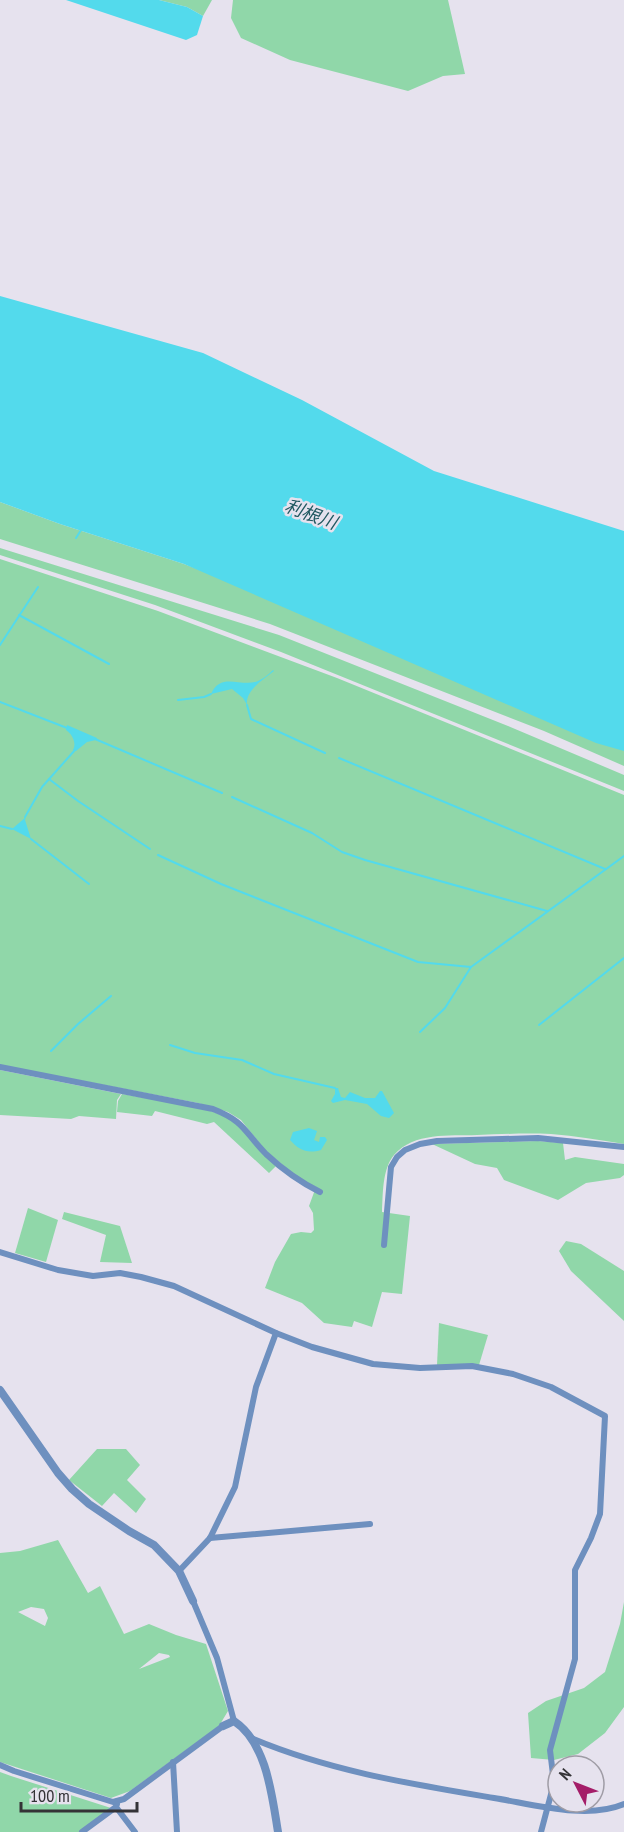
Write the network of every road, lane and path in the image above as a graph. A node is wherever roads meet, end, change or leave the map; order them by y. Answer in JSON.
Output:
{"nodes":[{"id":1,"x":0,"y":1067,"type":"edge"},
{"id":2,"x":624,"y":1147,"type":"edge"},
{"id":3,"x":320,"y":1192,"type":"dead end"},
{"id":4,"x":384,"y":1245,"type":"dead end"},
{"id":5,"x":0,"y":1252,"type":"edge"},
{"id":6,"x":276,"y":1333,"type":"junction"},
{"id":7,"x":0,"y":1390,"type":"edge"},
{"id":8,"x":370,"y":1524,"type":"dead end"},
{"id":9,"x":210,"y":1538,"type":"junction"},
{"id":10,"x":179,"y":1571,"type":"junction"},
{"id":11,"x":193,"y":1601,"type":"joint"},
{"id":12,"x":234,"y":1721,"type":"junction"},
{"id":13,"x":223,"y":1726,"type":"joint"},
{"id":14,"x":251,"y":1738,"type":"junction"},
{"id":15,"x":550,"y":1754,"type":"edge"},
{"id":16,"x":173,"y":1762,"type":"junction"},
{"id":17,"x":0,"y":1765,"type":"edge"},
{"id":18,"x":117,"y":1804,"type":"junction"},
{"id":19,"x":624,"y":1804,"type":"edge"},
{"id":20,"x":546,"y":1807,"type":"joint"},
{"id":21,"x":606,"y":1808,"type":"edge"},
{"id":22,"x":82,"y":1832,"type":"edge"},
{"id":23,"x":135,"y":1832,"type":"edge"},
{"id":24,"x":177,"y":1832,"type":"edge"},
{"id":25,"x":278,"y":1832,"type":"edge"},
{"id":26,"x":541,"y":1832,"type":"edge"}],
"edges":[{"from":1,"to":3,"type":"street"},
{"from":2,"to":4,"type":"street"},
{"from":5,"to":6,"type":"street"},
{"from":6,"to":9,"type":"street"},
{"from":6,"to":15,"type":"street"},
{"from":7,"to":10,"type":"street"},
{"from":8,"to":9,"type":"street"},
{"from":9,"to":10,"type":"street"},
{"from":10,"to":11,"type":"street"},
{"from":11,"to":12,"type":"street"},
{"from":12,"to":13,"type":"street"},
{"from":12,"to":14,"type":"street"},
{"from":13,"to":16,"type":"street"},
{"from":14,"to":20,"type":"street"},
{"from":14,"to":25,"type":"street"},
{"from":16,"to":18,"type":"street"},
{"from":16,"to":24,"type":"street"},
{"from":17,"to":18,"type":"street"},
{"from":18,"to":22,"type":"street"},
{"from":18,"to":23,"type":"street"},
{"from":19,"to":21,"type":"street"},
{"from":20,"to":26,"type":"street"}]}
